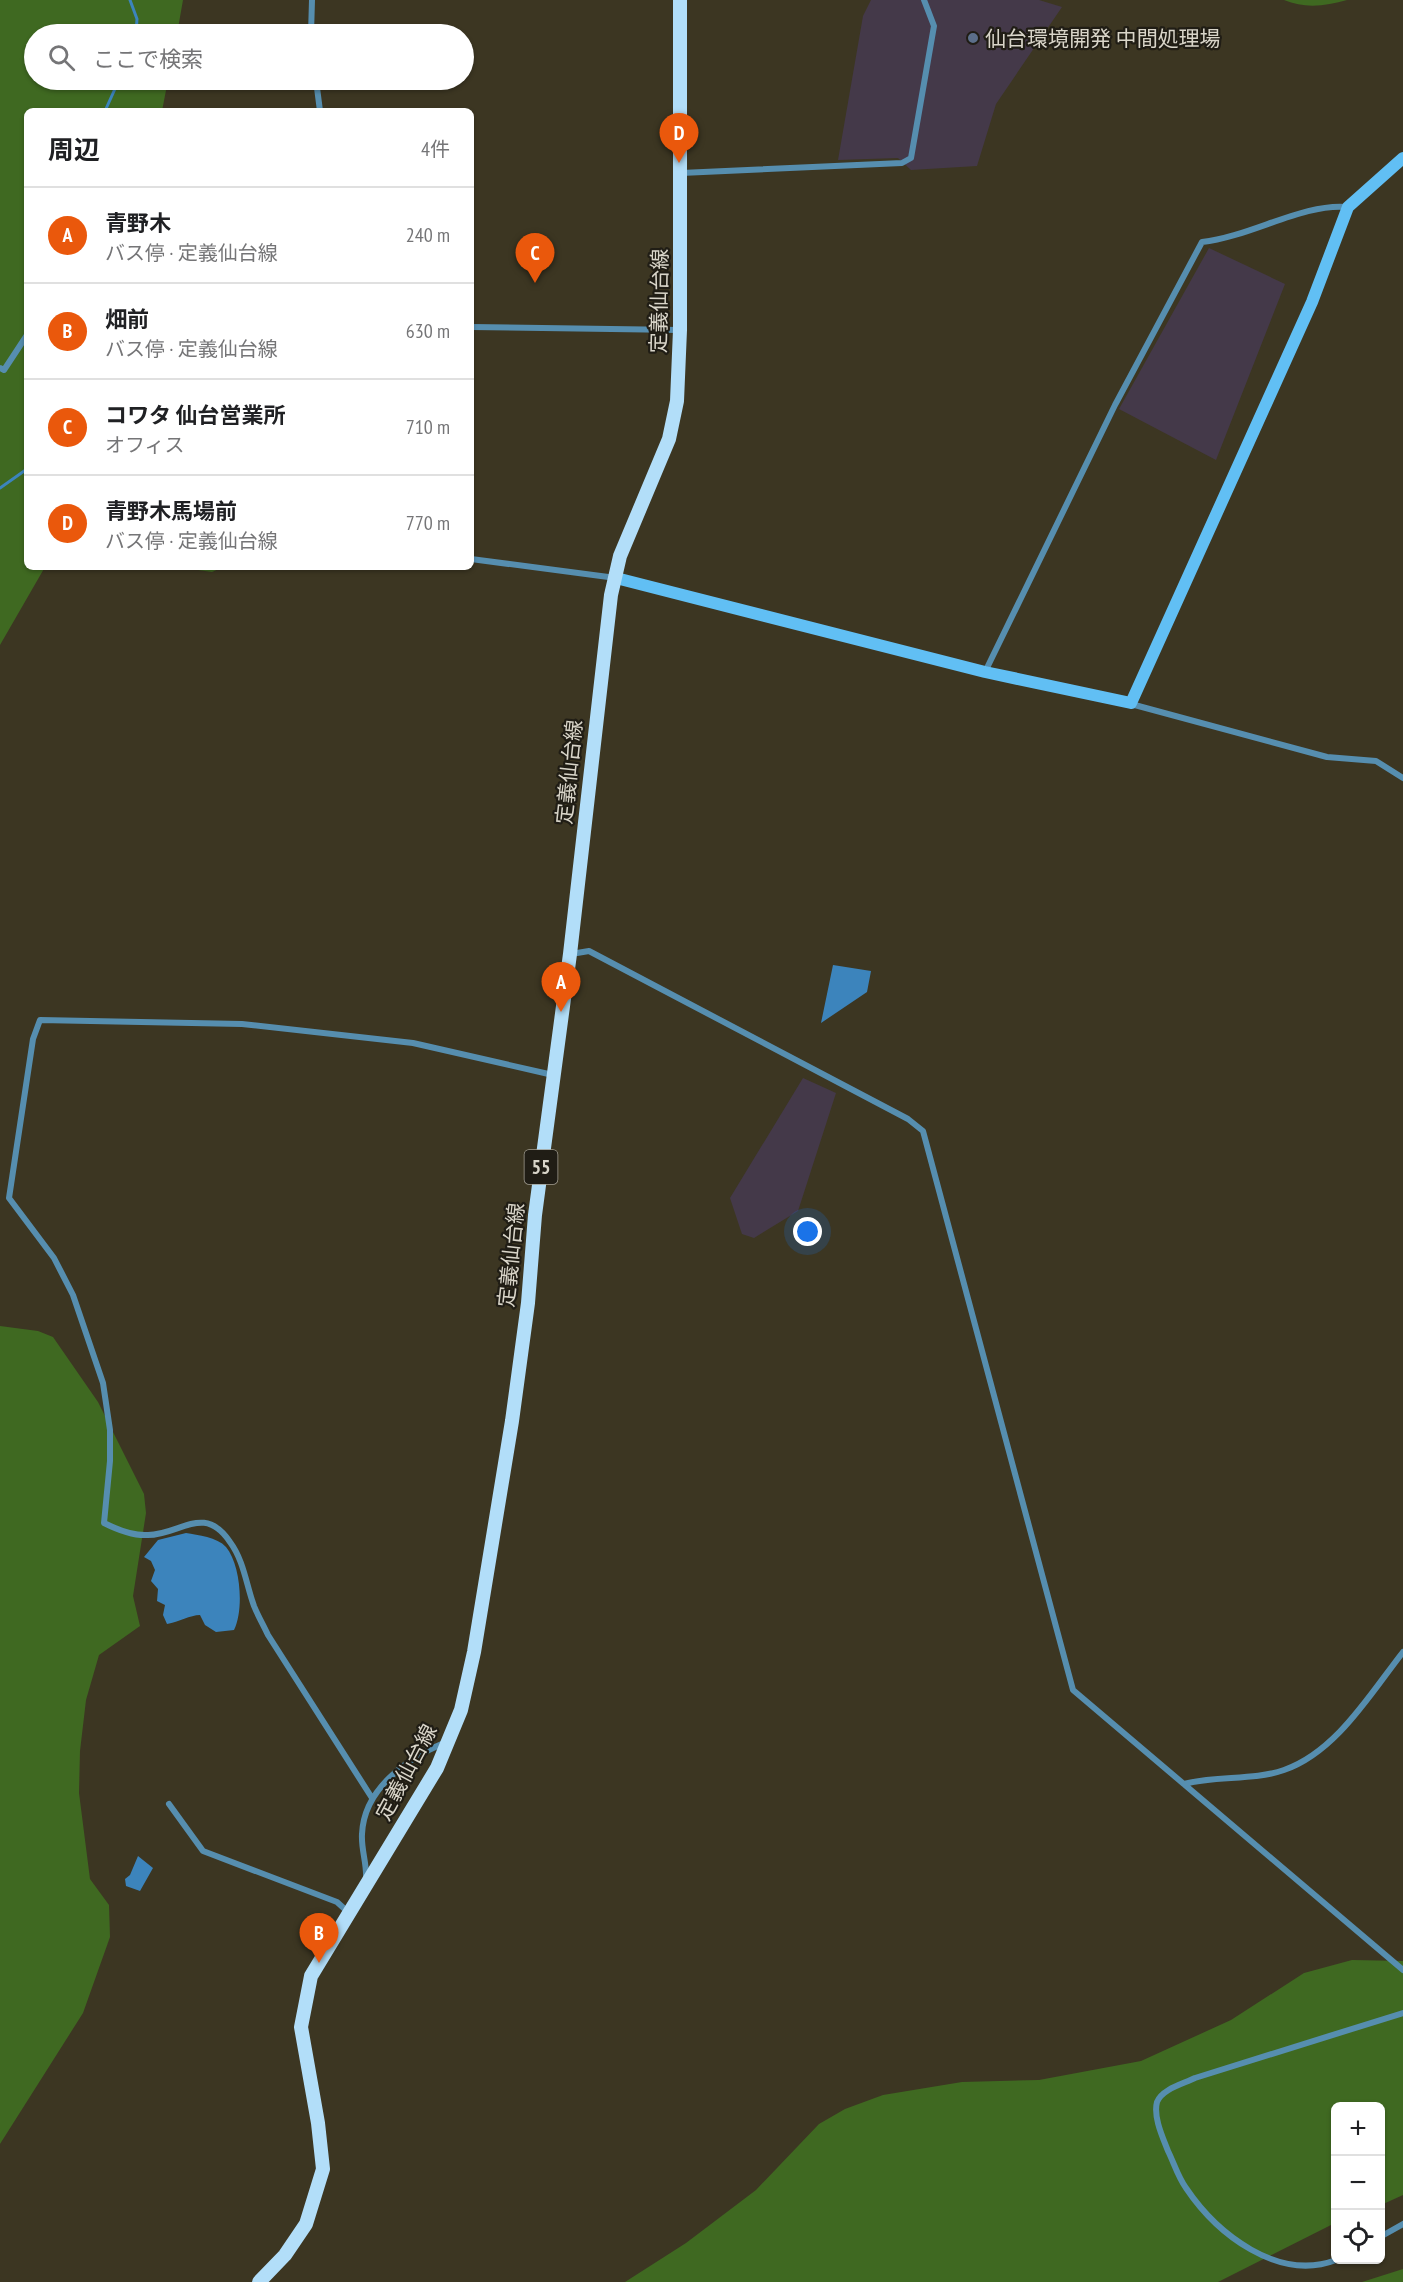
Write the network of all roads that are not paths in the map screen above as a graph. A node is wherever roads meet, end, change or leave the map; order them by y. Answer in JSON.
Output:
{"nodes":[{"id":1,"x":312,"y":0,"type":"edge"},
{"id":2,"x":680,"y":0,"type":"edge"},
{"id":3,"x":924,"y":0,"type":"edge"},
{"id":4,"x":311,"y":24,"type":"edge"},
{"id":5,"x":317,"y":90,"type":"edge"},
{"id":6,"x":320,"y":108,"type":"edge"},
{"id":7,"x":1403,"y":158,"type":"edge"},
{"id":8,"x":680,"y":173,"type":"junction"},
{"id":9,"x":1348,"y":207,"type":"junction"},
{"id":10,"x":474,"y":327,"type":"edge"},
{"id":11,"x":680,"y":330,"type":"junction"},
{"id":12,"x":24,"y":340,"type":"edge"},
{"id":13,"x":0,"y":368,"type":"edge"},
{"id":14,"x":474,"y":559,"type":"edge"},
{"id":15,"x":616,"y":578,"type":"junction"},
{"id":16,"x":985,"y":672,"type":"junction"},
{"id":17,"x":1131,"y":704,"type":"junction"},
{"id":18,"x":1403,"y":778,"type":"edge"},
{"id":19,"x":570,"y":954,"type":"junction"},
{"id":20,"x":554,"y":1075,"type":"junction"},
{"id":21,"x":9,"y":1198,"type":"junction"},
{"id":22,"x":0,"y":1199,"type":"edge"},
{"id":23,"x":1403,"y":1652,"type":"edge"},
{"id":24,"x":448,"y":1742,"type":"junction"},
{"id":25,"x":1184,"y":1784,"type":"junction"},
{"id":26,"x":372,"y":1798,"type":"junction"},
{"id":27,"x":169,"y":1804,"type":"dead end"},
{"id":28,"x":366,"y":1883,"type":"junction"},
{"id":29,"x":348,"y":1912,"type":"junction"},
{"id":30,"x":1403,"y":1970,"type":"edge"},
{"id":31,"x":1403,"y":2013,"type":"edge"},
{"id":32,"x":1403,"y":2224,"type":"edge"},
{"id":33,"x":1385,"y":2234,"type":"edge"},
{"id":34,"x":1331,"y":2261,"type":"edge"},
{"id":35,"x":259,"y":2282,"type":"edge"}],
"edges":[{"from":1,"to":4,"type":"street"},
{"from":2,"to":8,"type":"main road","name":"定義仙台線","number":"55"},
{"from":3,"to":8,"type":"street"},
{"from":5,"to":6,"type":"street"},
{"from":7,"to":9,"type":"street"},
{"from":8,"to":11,"type":"main road","name":"定義仙台線","number":"55"},
{"from":9,"to":16,"type":"street"},
{"from":9,"to":17,"type":"street"},
{"from":10,"to":11,"type":"street"},
{"from":11,"to":15,"type":"main road","name":"定義仙台線","number":"55"},
{"from":12,"to":13,"type":"street"},
{"from":14,"to":15,"type":"street"},
{"from":15,"to":16,"type":"street"},
{"from":15,"to":19,"type":"main road","name":"定義仙台線","number":"55"},
{"from":16,"to":17,"type":"street"},
{"from":17,"to":18,"type":"street"},
{"from":19,"to":20,"type":"main road","name":"定義仙台線","number":"55"},
{"from":19,"to":25,"type":"street"},
{"from":20,"to":21,"type":"street"},
{"from":20,"to":24,"type":"main road","name":"定義仙台線","number":"55"},
{"from":21,"to":22,"type":"street"},
{"from":21,"to":26,"type":"street"},
{"from":23,"to":25,"type":"street"},
{"from":24,"to":26,"type":"street"},
{"from":24,"to":28,"type":"main road","name":"定義仙台線","number":"55"},
{"from":25,"to":30,"type":"street"},
{"from":26,"to":28,"type":"street"},
{"from":27,"to":29,"type":"street"},
{"from":28,"to":29,"type":"main road","name":"定義仙台線","number":"55"},
{"from":29,"to":35,"type":"main road","name":"定義仙台線","number":"55"},
{"from":31,"to":34,"type":"street"},
{"from":32,"to":33,"type":"street"}]}
